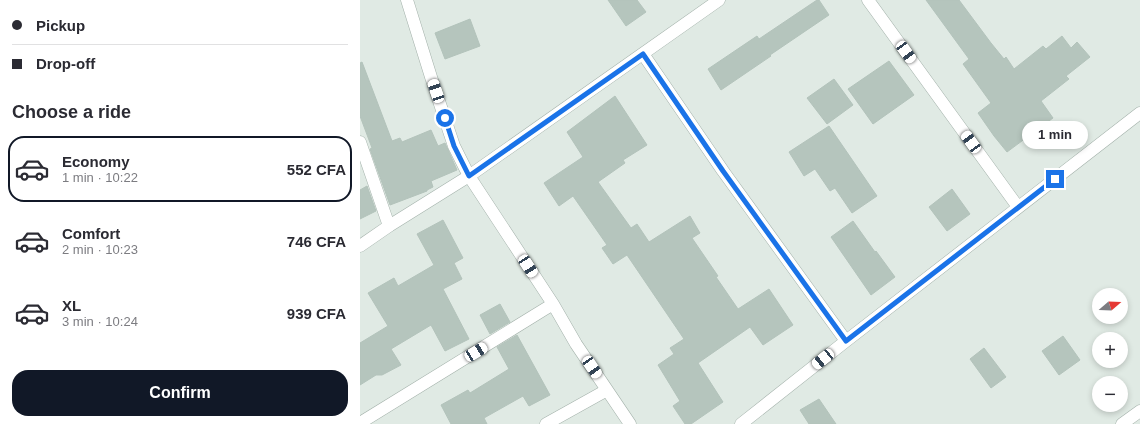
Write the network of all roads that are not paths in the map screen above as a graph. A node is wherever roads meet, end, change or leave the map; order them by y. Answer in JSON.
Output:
{"nodes":[{"id":1,"x":407,"y":0,"type":"edge"},
{"id":2,"x":719,"y":0,"type":"edge"},
{"id":3,"x":868,"y":0,"type":"edge"},
{"id":4,"x":643,"y":54,"type":"junction"},
{"id":5,"x":1140,"y":113,"type":"edge"},
{"id":6,"x":360,"y":142,"type":"edge"},
{"id":7,"x":469,"y":176,"type":"junction"},
{"id":8,"x":1018,"y":207,"type":"junction"},
{"id":9,"x":389,"y":226,"type":"junction"},
{"id":10,"x":360,"y":246,"type":"edge"},
{"id":11,"x":553,"y":304,"type":"junction"},
{"id":12,"x":846,"y":341,"type":"junction"},
{"id":13,"x":607,"y":390,"type":"junction"},
{"id":14,"x":1136,"y":417,"type":"edge"},
{"id":15,"x":360,"y":423,"type":"edge"},
{"id":16,"x":546,"y":424,"type":"edge"},
{"id":17,"x":630,"y":424,"type":"edge"},
{"id":18,"x":741,"y":424,"type":"edge"},
{"id":19,"x":1122,"y":424,"type":"edge"}],
"edges":[{"from":1,"to":7,"type":"street"},
{"from":2,"to":4,"type":"street"},
{"from":3,"to":8,"type":"street"},
{"from":4,"to":7,"type":"street"},
{"from":4,"to":12,"type":"street"},
{"from":5,"to":8,"type":"street"},
{"from":6,"to":9,"type":"street"},
{"from":7,"to":9,"type":"street"},
{"from":7,"to":11,"type":"street"},
{"from":8,"to":12,"type":"street"},
{"from":9,"to":10,"type":"street"},
{"from":11,"to":13,"type":"street"},
{"from":11,"to":15,"type":"street"},
{"from":12,"to":18,"type":"street"},
{"from":13,"to":16,"type":"street"},
{"from":13,"to":17,"type":"street"},
{"from":14,"to":19,"type":"street"}]}
